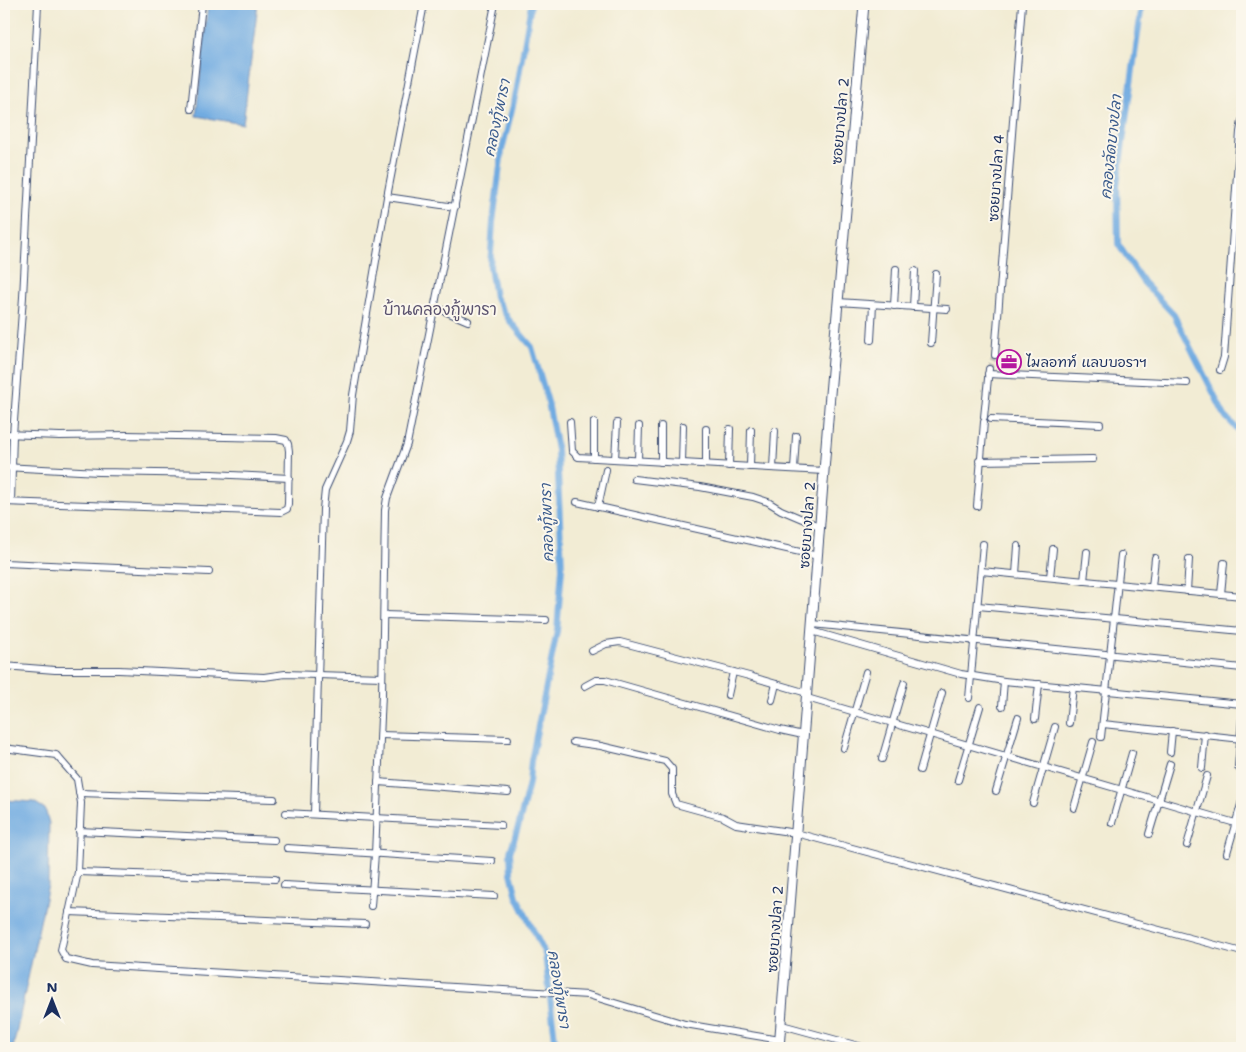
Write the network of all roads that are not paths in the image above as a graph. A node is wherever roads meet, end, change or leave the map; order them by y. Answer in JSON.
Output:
{"nodes":[{"id":1,"x":38,"y":4,"type":"edge"},
{"id":2,"x":202,"y":4,"type":"edge"},
{"id":3,"x":424,"y":4,"type":"edge"},
{"id":4,"x":495,"y":4,"type":"edge"},
{"id":5,"x":864,"y":4,"type":"edge"},
{"id":6,"x":1022,"y":4,"type":"edge"},
{"id":7,"x":191,"y":109,"type":"dead end"},
{"id":8,"x":1242,"y":121,"type":"edge"},
{"id":9,"x":387,"y":197,"type":"junction"},
{"id":10,"x":455,"y":208,"type":"junction"},
{"id":11,"x":896,"y":269,"type":"dead end"},
{"id":12,"x":915,"y":271,"type":"dead end"},
{"id":13,"x":936,"y":274,"type":"dead end"},
{"id":14,"x":838,"y":302,"type":"junction"},
{"id":15,"x":873,"y":304,"type":"junction"},
{"id":16,"x":894,"y":306,"type":"junction"},
{"id":17,"x":435,"y":307,"type":"junction"},
{"id":18,"x":913,"y":307,"type":"junction"},
{"id":19,"x":932,"y":309,"type":"junction"},
{"id":20,"x":947,"y":309,"type":"dead end"},
{"id":21,"x":468,"y":321,"type":"dead end"},
{"id":22,"x":871,"y":340,"type":"dead end"},
{"id":23,"x":931,"y":343,"type":"dead end"},
{"id":24,"x":995,"y":355,"type":"tunnel mouth"},
{"id":25,"x":1220,"y":370,"type":"dead end"},
{"id":26,"x":1187,"y":383,"type":"dead end"},
{"id":27,"x":986,"y":420,"type":"junction"},
{"id":28,"x":570,"y":422,"type":"dead end"},
{"id":29,"x":594,"y":422,"type":"dead end"},
{"id":30,"x":616,"y":424,"type":"dead end"},
{"id":31,"x":1100,"y":424,"type":"dead end"},
{"id":32,"x":639,"y":426,"type":"dead end"},
{"id":33,"x":661,"y":426,"type":"dead end"},
{"id":34,"x":683,"y":426,"type":"dead end"},
{"id":35,"x":706,"y":429,"type":"dead end"},
{"id":36,"x":730,"y":429,"type":"dead end"},
{"id":37,"x":751,"y":430,"type":"dead end"},
{"id":38,"x":775,"y":431,"type":"dead end"},
{"id":39,"x":4,"y":434,"type":"edge"},
{"id":40,"x":13,"y":435,"type":"junction"},
{"id":41,"x":796,"y":436,"type":"dead end"},
{"id":42,"x":594,"y":458,"type":"junction"},
{"id":43,"x":615,"y":459,"type":"junction"},
{"id":44,"x":1093,"y":459,"type":"dead end"},
{"id":45,"x":638,"y":460,"type":"junction"},
{"id":46,"x":979,"y":461,"type":"junction"},
{"id":47,"x":661,"y":462,"type":"junction"},
{"id":48,"x":682,"y":463,"type":"junction"},
{"id":49,"x":706,"y":464,"type":"junction"},
{"id":50,"x":729,"y":466,"type":"junction"},
{"id":51,"x":4,"y":467,"type":"edge"},
{"id":52,"x":12,"y":467,"type":"junction"},
{"id":53,"x":750,"y":467,"type":"junction"},
{"id":54,"x":773,"y":468,"type":"junction"},
{"id":55,"x":794,"y":469,"type":"junction"},
{"id":56,"x":606,"y":470,"type":"dead end"},
{"id":57,"x":824,"y":471,"type":"junction"},
{"id":58,"x":289,"y":478,"type":"junction"},
{"id":59,"x":634,"y":478,"type":"dead end"},
{"id":60,"x":8,"y":502,"type":"edge"},
{"id":61,"x":577,"y":502,"type":"dead end"},
{"id":62,"x":977,"y":506,"type":"dead end"},
{"id":63,"x":598,"y":507,"type":"junction"},
{"id":64,"x":821,"y":526,"type":"junction"},
{"id":65,"x":983,"y":544,"type":"dead end"},
{"id":66,"x":1018,"y":546,"type":"dead end"},
{"id":67,"x":1053,"y":549,"type":"dead end"},
{"id":68,"x":1087,"y":552,"type":"dead end"},
{"id":69,"x":1121,"y":555,"type":"dead end"},
{"id":70,"x":818,"y":556,"type":"junction"},
{"id":71,"x":1155,"y":558,"type":"dead end"},
{"id":72,"x":1189,"y":559,"type":"dead end"},
{"id":73,"x":4,"y":563,"type":"edge"},
{"id":74,"x":1224,"y":563,"type":"dead end"},
{"id":75,"x":981,"y":571,"type":"junction"},
{"id":76,"x":209,"y":572,"type":"dead end"},
{"id":77,"x":1016,"y":574,"type":"junction"},
{"id":78,"x":1050,"y":577,"type":"junction"},
{"id":79,"x":1084,"y":581,"type":"junction"},
{"id":80,"x":1118,"y":584,"type":"junction"},
{"id":81,"x":1152,"y":587,"type":"junction"},
{"id":82,"x":1187,"y":591,"type":"junction"},
{"id":83,"x":1221,"y":594,"type":"junction"},
{"id":84,"x":1242,"y":596,"type":"edge"},
{"id":85,"x":978,"y":606,"type":"junction"},
{"id":86,"x":384,"y":615,"type":"junction"},
{"id":87,"x":1115,"y":618,"type":"junction"},
{"id":88,"x":546,"y":620,"type":"dead end"},
{"id":89,"x":833,"y":626,"type":"junction"},
{"id":90,"x":813,"y":628,"type":"junction"},
{"id":91,"x":1242,"y":631,"type":"edge"},
{"id":92,"x":832,"y":637,"type":"junction"},
{"id":93,"x":975,"y":641,"type":"junction"},
{"id":94,"x":592,"y":651,"type":"dead end"},
{"id":95,"x":1111,"y":654,"type":"junction"},
{"id":96,"x":4,"y":666,"type":"edge"},
{"id":97,"x":1242,"y":668,"type":"edge"},
{"id":98,"x":733,"y":672,"type":"junction"},
{"id":99,"x":866,"y":672,"type":"dead end"},
{"id":100,"x":319,"y":674,"type":"junction"},
{"id":101,"x":970,"y":675,"type":"junction"},
{"id":102,"x":382,"y":677,"type":"junction"},
{"id":103,"x":1004,"y":681,"type":"junction"},
{"id":104,"x":904,"y":683,"type":"dead end"},
{"id":105,"x":776,"y":684,"type":"junction"},
{"id":106,"x":1039,"y":684,"type":"junction"},
{"id":107,"x":585,"y":686,"type":"dead end"},
{"id":108,"x":1073,"y":687,"type":"junction"},
{"id":109,"x":1106,"y":690,"type":"junction"},
{"id":110,"x":942,"y":693,"type":"dead end"},
{"id":111,"x":728,"y":695,"type":"dead end"},
{"id":112,"x":807,"y":696,"type":"junction"},
{"id":113,"x":968,"y":698,"type":"dead end"},
{"id":114,"x":772,"y":700,"type":"dead end"},
{"id":115,"x":1242,"y":704,"type":"edge"},
{"id":116,"x":980,"y":706,"type":"dead end"},
{"id":117,"x":1002,"y":706,"type":"dead end"},
{"id":118,"x":855,"y":712,"type":"junction"},
{"id":119,"x":1018,"y":718,"type":"dead end"},
{"id":120,"x":1242,"y":718,"type":"edge"},
{"id":121,"x":1035,"y":719,"type":"dead end"},
{"id":122,"x":893,"y":723,"type":"junction"},
{"id":123,"x":1069,"y":723,"type":"dead end"},
{"id":124,"x":1103,"y":724,"type":"junction"},
{"id":125,"x":1055,"y":728,"type":"dead end"},
{"id":126,"x":1172,"y":731,"type":"junction"},
{"id":127,"x":931,"y":734,"type":"junction"},
{"id":128,"x":1205,"y":734,"type":"junction"},
{"id":129,"x":803,"y":735,"type":"junction"},
{"id":130,"x":381,"y":736,"type":"junction"},
{"id":131,"x":1101,"y":737,"type":"dead end"},
{"id":132,"x":508,"y":739,"type":"dead end"},
{"id":133,"x":1241,"y":739,"type":"edge"},
{"id":134,"x":574,"y":742,"type":"dead end"},
{"id":135,"x":1093,"y":742,"type":"dead end"},
{"id":136,"x":968,"y":745,"type":"junction"},
{"id":137,"x":4,"y":748,"type":"edge"},
{"id":138,"x":844,"y":748,"type":"dead end"},
{"id":139,"x":1170,"y":752,"type":"dead end"},
{"id":140,"x":1132,"y":753,"type":"dead end"},
{"id":141,"x":1007,"y":756,"type":"junction"},
{"id":142,"x":882,"y":759,"type":"dead end"},
{"id":143,"x":1170,"y":764,"type":"dead end"},
{"id":144,"x":1044,"y":767,"type":"junction"},
{"id":145,"x":1202,"y":768,"type":"dead end"},
{"id":146,"x":920,"y":770,"type":"dead end"},
{"id":147,"x":1242,"y":772,"type":"edge"},
{"id":148,"x":1208,"y":776,"type":"dead end"},
{"id":149,"x":1082,"y":778,"type":"junction"},
{"id":150,"x":958,"y":780,"type":"dead end"},
{"id":151,"x":378,"y":782,"type":"junction"},
{"id":152,"x":1121,"y":790,"type":"junction"},
{"id":153,"x":996,"y":791,"type":"dead end"},
{"id":154,"x":508,"y":792,"type":"dead end"},
{"id":155,"x":79,"y":793,"type":"junction"},
{"id":156,"x":274,"y":799,"type":"dead end"},
{"id":157,"x":1159,"y":801,"type":"junction"},
{"id":158,"x":1242,"y":801,"type":"edge"},
{"id":159,"x":1033,"y":803,"type":"dead end"},
{"id":160,"x":1074,"y":808,"type":"dead end"},
{"id":161,"x":1197,"y":812,"type":"junction"},
{"id":162,"x":286,"y":813,"type":"dead end"},
{"id":163,"x":314,"y":814,"type":"junction"},
{"id":164,"x":376,"y":818,"type":"junction"},
{"id":165,"x":1112,"y":823,"type":"dead end"},
{"id":166,"x":1239,"y":824,"type":"edge"},
{"id":167,"x":501,"y":825,"type":"dead end"},
{"id":168,"x":79,"y":832,"type":"junction"},
{"id":169,"x":796,"y":833,"type":"junction"},
{"id":170,"x":1149,"y":834,"type":"dead end"},
{"id":171,"x":274,"y":840,"type":"dead end"},
{"id":172,"x":1187,"y":845,"type":"dead end"},
{"id":173,"x":288,"y":848,"type":"dead end"},
{"id":174,"x":1227,"y":853,"type":"dead end"},
{"id":175,"x":375,"y":854,"type":"junction"},
{"id":176,"x":492,"y":861,"type":"dead end"},
{"id":177,"x":78,"y":872,"type":"junction"},
{"id":178,"x":275,"y":878,"type":"dead end"},
{"id":179,"x":284,"y":885,"type":"dead end"},
{"id":180,"x":373,"y":890,"type":"junction"},
{"id":181,"x":494,"y":896,"type":"dead end"},
{"id":182,"x":371,"y":906,"type":"dead end"},
{"id":183,"x":69,"y":912,"type":"junction"},
{"id":184,"x":365,"y":924,"type":"dead end"},
{"id":185,"x":1242,"y":952,"type":"edge"},
{"id":186,"x":782,"y":1025,"type":"junction"},
{"id":187,"x":780,"y":1044,"type":"edge"},
{"id":188,"x":866,"y":1048,"type":"edge"}],
"edges":[{"from":1,"to":40,"type":"street"},
{"from":2,"to":7,"type":"street"},
{"from":3,"to":9,"type":"street"},
{"from":4,"to":10,"type":"street"},
{"from":5,"to":14,"type":"street","name":"ซอยบางปลา 2"},
{"from":6,"to":24,"type":"street","name":"ซอยบางปลา 4"},
{"from":8,"to":25,"type":"street"},
{"from":9,"to":10,"type":"street"},
{"from":9,"to":100,"type":"street"},
{"from":10,"to":17,"type":"street"},
{"from":11,"to":16,"type":"street"},
{"from":12,"to":18,"type":"street"},
{"from":13,"to":19,"type":"street"},
{"from":14,"to":15,"type":"street"},
{"from":14,"to":57,"type":"street","name":"ซอยบางปลา 2"},
{"from":15,"to":16,"type":"street"},
{"from":15,"to":22,"type":"street"},
{"from":16,"to":18,"type":"street"},
{"from":17,"to":21,"type":"street"},
{"from":17,"to":86,"type":"street"},
{"from":18,"to":19,"type":"street"},
{"from":19,"to":20,"type":"street"},
{"from":19,"to":23,"type":"street"},
{"from":26,"to":27,"type":"street"},
{"from":27,"to":31,"type":"street"},
{"from":27,"to":46,"type":"street"},
{"from":28,"to":42,"type":"street"},
{"from":29,"to":42,"type":"street"},
{"from":30,"to":43,"type":"street"},
{"from":32,"to":45,"type":"street"},
{"from":33,"to":47,"type":"street"},
{"from":34,"to":48,"type":"street"},
{"from":35,"to":49,"type":"street"},
{"from":36,"to":50,"type":"street"},
{"from":37,"to":53,"type":"street"},
{"from":38,"to":54,"type":"street"},
{"from":39,"to":40,"type":"street"},
{"from":40,"to":52,"type":"street"},
{"from":40,"to":58,"type":"street"},
{"from":41,"to":55,"type":"street"},
{"from":42,"to":43,"type":"street"},
{"from":43,"to":45,"type":"street"},
{"from":44,"to":46,"type":"street"},
{"from":45,"to":47,"type":"street"},
{"from":46,"to":62,"type":"street"},
{"from":47,"to":48,"type":"street"},
{"from":48,"to":49,"type":"street"},
{"from":49,"to":50,"type":"street"},
{"from":50,"to":53,"type":"street"},
{"from":51,"to":52,"type":"street"},
{"from":52,"to":58,"type":"street"},
{"from":52,"to":60,"type":"street"},
{"from":53,"to":54,"type":"street"},
{"from":54,"to":55,"type":"street"},
{"from":55,"to":57,"type":"street"},
{"from":56,"to":63,"type":"street"},
{"from":57,"to":64,"type":"street","name":"ซอยบางปลา 2"},
{"from":58,"to":60,"type":"street"},
{"from":59,"to":64,"type":"street"},
{"from":61,"to":63,"type":"street"},
{"from":63,"to":70,"type":"street"},
{"from":64,"to":70,"type":"street","name":"ซอยบางปลา 2"},
{"from":65,"to":75,"type":"street"},
{"from":66,"to":77,"type":"street"},
{"from":67,"to":78,"type":"street"},
{"from":68,"to":79,"type":"street"},
{"from":69,"to":80,"type":"street"},
{"from":70,"to":90,"type":"street","name":"ซอยบางปลา 2"},
{"from":71,"to":81,"type":"street"},
{"from":72,"to":82,"type":"street"},
{"from":73,"to":76,"type":"street"},
{"from":74,"to":83,"type":"street"},
{"from":75,"to":77,"type":"street"},
{"from":75,"to":85,"type":"street"},
{"from":77,"to":78,"type":"street"},
{"from":78,"to":79,"type":"street"},
{"from":79,"to":80,"type":"street"},
{"from":80,"to":81,"type":"street"},
{"from":80,"to":87,"type":"street"},
{"from":81,"to":82,"type":"street"},
{"from":82,"to":83,"type":"street"},
{"from":83,"to":84,"type":"street"},
{"from":85,"to":87,"type":"street"},
{"from":85,"to":93,"type":"street"},
{"from":86,"to":88,"type":"street"},
{"from":86,"to":102,"type":"street"},
{"from":87,"to":91,"type":"street"},
{"from":87,"to":95,"type":"street"},
{"from":89,"to":90,"type":"street"},
{"from":89,"to":92,"type":"street"},
{"from":89,"to":93,"type":"street"},
{"from":90,"to":92,"type":"street"},
{"from":90,"to":112,"type":"street","name":"ซอยบางปลา 2"},
{"from":92,"to":101,"type":"street"},
{"from":93,"to":95,"type":"street"},
{"from":93,"to":101,"type":"street"},
{"from":94,"to":98,"type":"street"},
{"from":95,"to":97,"type":"street"},
{"from":95,"to":109,"type":"street"},
{"from":96,"to":100,"type":"street"},
{"from":98,"to":105,"type":"street"},
{"from":98,"to":111,"type":"street"},
{"from":99,"to":118,"type":"street"},
{"from":100,"to":102,"type":"street"},
{"from":100,"to":163,"type":"street"},
{"from":101,"to":103,"type":"street"},
{"from":101,"to":113,"type":"street"},
{"from":102,"to":130,"type":"street"},
{"from":103,"to":106,"type":"street"},
{"from":103,"to":117,"type":"street"},
{"from":104,"to":122,"type":"street"},
{"from":105,"to":112,"type":"street"},
{"from":105,"to":114,"type":"street"},
{"from":106,"to":108,"type":"street"},
{"from":106,"to":121,"type":"street"},
{"from":107,"to":129,"type":"street"},
{"from":108,"to":109,"type":"street"},
{"from":108,"to":123,"type":"street"},
{"from":109,"to":115,"type":"street"},
{"from":109,"to":124,"type":"street"},
{"from":110,"to":127,"type":"street"},
{"from":112,"to":118,"type":"street"},
{"from":112,"to":129,"type":"street","name":"ซอยบางปลา 2"},
{"from":116,"to":136,"type":"street"},
{"from":118,"to":122,"type":"street"},
{"from":118,"to":138,"type":"street"},
{"from":119,"to":141,"type":"street"},
{"from":120,"to":133,"type":"street"},
{"from":122,"to":127,"type":"street"},
{"from":122,"to":142,"type":"street"},
{"from":124,"to":126,"type":"street"},
{"from":124,"to":131,"type":"street"},
{"from":125,"to":144,"type":"street"},
{"from":126,"to":128,"type":"street"},
{"from":126,"to":139,"type":"street"},
{"from":127,"to":136,"type":"street"},
{"from":127,"to":146,"type":"street"},
{"from":128,"to":133,"type":"street"},
{"from":128,"to":145,"type":"street"},
{"from":129,"to":169,"type":"street","name":"ซอยบางปลา 2"},
{"from":130,"to":132,"type":"street"},
{"from":130,"to":151,"type":"street"},
{"from":133,"to":147,"type":"street"},
{"from":134,"to":169,"type":"street"},
{"from":135,"to":149,"type":"street"},
{"from":136,"to":141,"type":"street"},
{"from":136,"to":150,"type":"street"},
{"from":137,"to":155,"type":"street"},
{"from":140,"to":152,"type":"street"},
{"from":141,"to":144,"type":"street"},
{"from":141,"to":153,"type":"street"},
{"from":143,"to":157,"type":"street"},
{"from":144,"to":149,"type":"street"},
{"from":144,"to":159,"type":"street"},
{"from":148,"to":161,"type":"street"},
{"from":149,"to":152,"type":"street"},
{"from":149,"to":160,"type":"street"},
{"from":151,"to":154,"type":"street"},
{"from":151,"to":164,"type":"street"},
{"from":152,"to":157,"type":"street"},
{"from":152,"to":165,"type":"street"},
{"from":155,"to":156,"type":"street"},
{"from":155,"to":168,"type":"street"},
{"from":157,"to":161,"type":"street"},
{"from":157,"to":170,"type":"street"},
{"from":158,"to":166,"type":"street"},
{"from":161,"to":166,"type":"street"},
{"from":161,"to":172,"type":"street"},
{"from":162,"to":163,"type":"street"},
{"from":163,"to":164,"type":"street"},
{"from":164,"to":167,"type":"street"},
{"from":164,"to":175,"type":"street"},
{"from":166,"to":174,"type":"street"},
{"from":168,"to":171,"type":"street"},
{"from":168,"to":177,"type":"street"},
{"from":169,"to":185,"type":"street"},
{"from":169,"to":186,"type":"street","name":"ซอยบางปลา 2"},
{"from":173,"to":175,"type":"street"},
{"from":175,"to":176,"type":"street"},
{"from":175,"to":180,"type":"street"},
{"from":177,"to":178,"type":"street"},
{"from":177,"to":183,"type":"street"},
{"from":179,"to":180,"type":"street"},
{"from":180,"to":181,"type":"street"},
{"from":180,"to":182,"type":"street"},
{"from":183,"to":184,"type":"street"},
{"from":183,"to":187,"type":"street"},
{"from":186,"to":187,"type":"street","name":"ซอยบางปลา 2"},
{"from":186,"to":188,"type":"street"}]}
